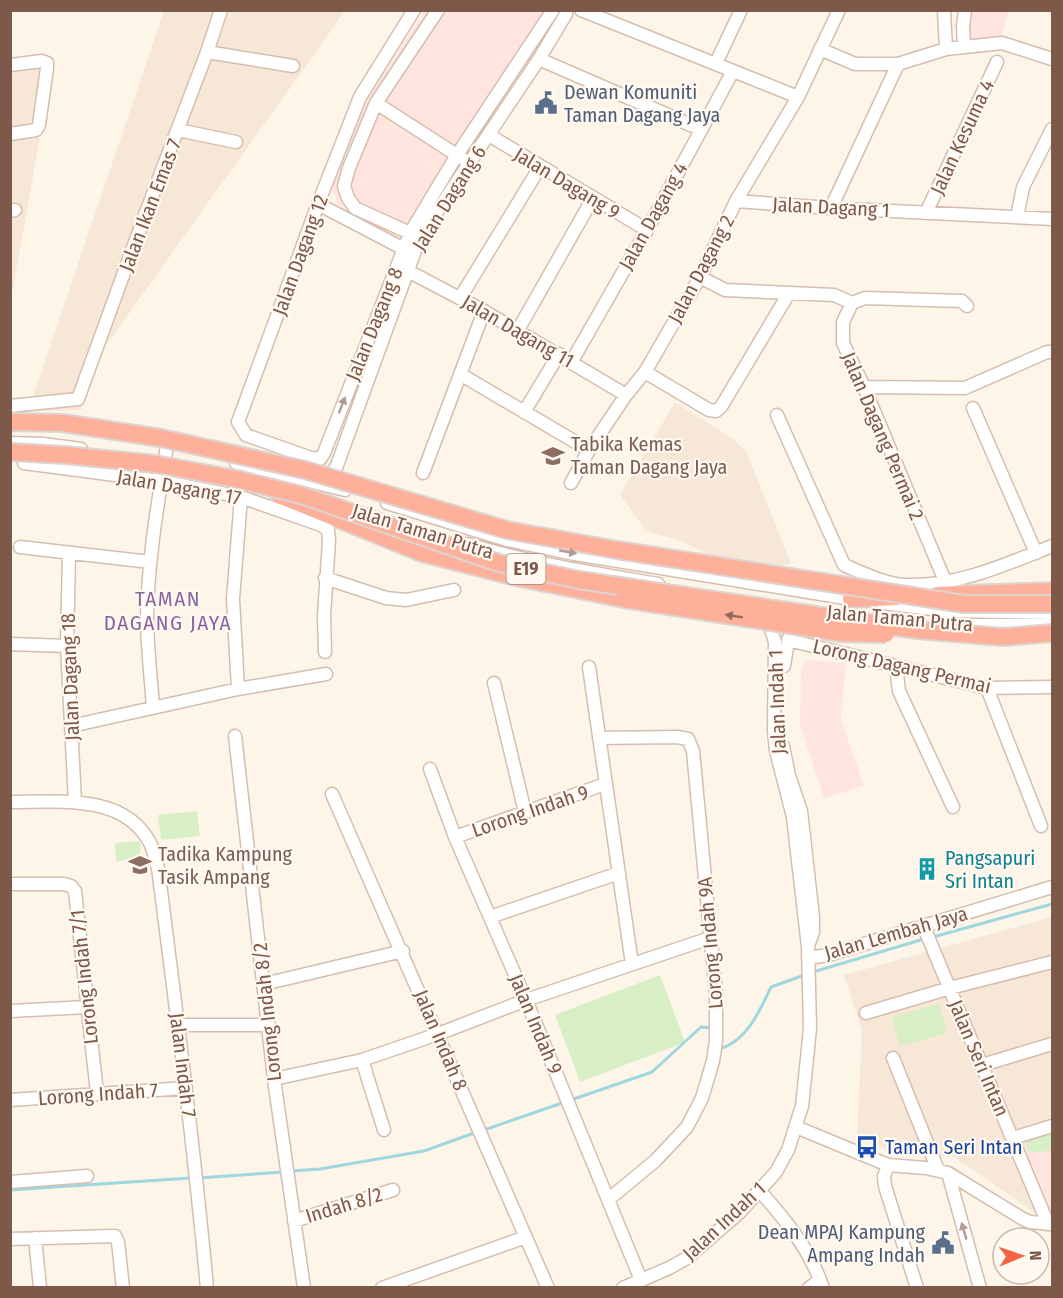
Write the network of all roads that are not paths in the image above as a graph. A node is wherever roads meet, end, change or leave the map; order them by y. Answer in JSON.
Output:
{"nodes":[{"id":1,"x":221,"y":10,"type":"edge"},
{"id":2,"x":414,"y":10,"type":"edge"},
{"id":3,"x":438,"y":10,"type":"edge"},
{"id":4,"x":553,"y":10,"type":"edge"},
{"id":5,"x":566,"y":10,"type":"edge"},
{"id":6,"x":581,"y":10,"type":"edge"},
{"id":7,"x":741,"y":10,"type":"edge"},
{"id":8,"x":839,"y":10,"type":"edge"},
{"id":9,"x":944,"y":10,"type":"edge"},
{"id":10,"x":965,"y":10,"type":"edge"},
{"id":11,"x":964,"y":47,"type":"junction"},
{"id":12,"x":820,"y":49,"type":"junction"},
{"id":13,"x":946,"y":49,"type":"junction"},
{"id":14,"x":207,"y":52,"type":"junction"},
{"id":15,"x":539,"y":59,"type":"junction"},
{"id":16,"x":1053,"y":59,"type":"edge"},
{"id":17,"x":997,"y":62,"type":"dead end"},
{"id":18,"x":716,"y":63,"type":"junction"},
{"id":19,"x":898,"y":64,"type":"junction"},
{"id":20,"x":10,"y":65,"type":"edge"},
{"id":21,"x":293,"y":66,"type":"dead end"},
{"id":22,"x":733,"y":71,"type":"junction"},
{"id":23,"x":798,"y":98,"type":"junction"},
{"id":24,"x":376,"y":103,"type":"junction"},
{"id":25,"x":700,"y":129,"type":"junction"},
{"id":26,"x":1053,"y":129,"type":"edge"},
{"id":27,"x":178,"y":130,"type":"junction"},
{"id":28,"x":10,"y":134,"type":"edge"},
{"id":29,"x":489,"y":135,"type":"junction"},
{"id":30,"x":236,"y":142,"type":"dead end"},
{"id":31,"x":457,"y":155,"type":"junction"},
{"id":32,"x":469,"y":163,"type":"junction"},
{"id":33,"x":540,"y":167,"type":"junction"},
{"id":34,"x":593,"y":198,"type":"junction"},
{"id":35,"x":736,"y":201,"type":"junction"},
{"id":36,"x":318,"y":204,"type":"junction"},
{"id":37,"x":831,"y":208,"type":"junction"},
{"id":38,"x":926,"y":213,"type":"junction"},
{"id":39,"x":1017,"y":217,"type":"junction"},
{"id":40,"x":1053,"y":219,"type":"edge"},
{"id":41,"x":647,"y":230,"type":"junction"},
{"id":42,"x":410,"y":233,"type":"junction"},
{"id":43,"x":404,"y":249,"type":"junction"},
{"id":44,"x":408,"y":271,"type":"junction"},
{"id":45,"x":700,"y":277,"type":"junction"},
{"id":46,"x":789,"y":293,"type":"junction"},
{"id":47,"x":460,"y":298,"type":"junction"},
{"id":48,"x":852,"y":303,"type":"junction"},
{"id":49,"x":967,"y":306,"type":"dead end"},
{"id":50,"x":484,"y":311,"type":"junction"},
{"id":51,"x":518,"y":330,"type":"junction"},
{"id":52,"x":1053,"y":352,"type":"edge"},
{"id":53,"x":559,"y":354,"type":"junction"},
{"id":54,"x":572,"y":361,"type":"junction"},
{"id":55,"x":645,"y":372,"type":"junction"},
{"id":56,"x":460,"y":374,"type":"junction"},
{"id":57,"x":864,"y":387,"type":"junction"},
{"id":58,"x":626,"y":395,"type":"junction"},
{"id":59,"x":10,"y":406,"type":"edge"},
{"id":60,"x":973,"y":408,"type":"dead end"},
{"id":61,"x":524,"y":412,"type":"junction"},
{"id":62,"x":777,"y":415,"type":"dead end"},
{"id":63,"x":10,"y":422,"type":"edge"},
{"id":64,"x":10,"y":429,"type":"edge"},
{"id":65,"x":10,"y":443,"type":"edge"},
{"id":66,"x":167,"y":446,"type":"junction"},
{"id":67,"x":589,"y":450,"type":"junction"},
{"id":68,"x":10,"y":452,"type":"edge"},
{"id":69,"x":320,"y":459,"type":"joint"},
{"id":70,"x":165,"y":460,"type":"junction"},
{"id":71,"x":24,"y":463,"type":"dead end"},
{"id":72,"x":336,"y":468,"type":"junction"},
{"id":73,"x":423,"y":473,"type":"dead end"},
{"id":74,"x":237,"y":478,"type":"junction"},
{"id":75,"x":161,"y":481,"type":"junction"},
{"id":76,"x":316,"y":483,"type":"junction"},
{"id":77,"x":571,"y":483,"type":"dead end"},
{"id":78,"x":342,"y":489,"type":"junction"},
{"id":79,"x":241,"y":497,"type":"junction"},
{"id":80,"x":380,"y":536,"type":"junction"},
{"id":81,"x":1053,"y":546,"type":"edge"},
{"id":82,"x":20,"y":547,"type":"dead end"},
{"id":83,"x":69,"y":553,"type":"junction"},
{"id":84,"x":1036,"y":553,"type":"junction"},
{"id":85,"x":503,"y":555,"type":"junction"},
{"id":86,"x":150,"y":562,"type":"junction"},
{"id":87,"x":325,"y":578,"type":"junction"},
{"id":88,"x":945,"y":581,"type":"junction"},
{"id":89,"x":454,"y":590,"type":"dead end"},
{"id":90,"x":1044,"y":591,"type":"edge"},
{"id":91,"x":851,"y":599,"type":"junction"},
{"id":92,"x":761,"y":601,"type":"junction"},
{"id":93,"x":1053,"y":604,"type":"edge"},
{"id":94,"x":810,"y":609,"type":"junction"},
{"id":95,"x":1053,"y":613,"type":"edge"},
{"id":96,"x":1053,"y":625,"type":"edge"},
{"id":97,"x":916,"y":630,"type":"junction"},
{"id":98,"x":1053,"y":633,"type":"edge"},
{"id":99,"x":788,"y":640,"type":"junction"},
{"id":100,"x":10,"y":644,"type":"edge"},
{"id":101,"x":67,"y":646,"type":"junction"},
{"id":102,"x":325,"y":652,"type":"dead end"},
{"id":103,"x":896,"y":666,"type":"junction"},
{"id":104,"x":589,"y":667,"type":"dead end"},
{"id":105,"x":326,"y":674,"type":"dead end"},
{"id":106,"x":494,"y":683,"type":"dead end"},
{"id":107,"x":1053,"y":687,"type":"edge"},
{"id":108,"x":987,"y":688,"type":"junction"},
{"id":109,"x":237,"y":689,"type":"junction"},
{"id":110,"x":153,"y":708,"type":"junction"},
{"id":111,"x":71,"y":726,"type":"junction"},
{"id":112,"x":235,"y":736,"type":"dead end"},
{"id":113,"x":598,"y":738,"type":"junction"},
{"id":114,"x":430,"y":769,"type":"dead end"},
{"id":115,"x":606,"y":784,"type":"junction"},
{"id":116,"x":333,"y":794,"type":"dead end"},
{"id":117,"x":10,"y":802,"type":"edge"},
{"id":118,"x":75,"y":802,"type":"junction"},
{"id":119,"x":953,"y":807,"type":"dead end"},
{"id":120,"x":525,"y":813,"type":"junction"},
{"id":121,"x":1041,"y":826,"type":"dead end"},
{"id":122,"x":455,"y":837,"type":"junction"},
{"id":123,"x":619,"y":873,"type":"junction"},
{"id":124,"x":10,"y":884,"type":"edge"},
{"id":125,"x":1053,"y":887,"type":"edge"},
{"id":126,"x":490,"y":917,"type":"junction"},
{"id":127,"x":923,"y":925,"type":"junction"},
{"id":128,"x":710,"y":938,"type":"junction"},
{"id":129,"x":403,"y":951,"type":"junction"},
{"id":130,"x":808,"y":952,"type":"junction"},
{"id":131,"x":1053,"y":963,"type":"edge"},
{"id":132,"x":632,"y":964,"type":"junction"},
{"id":133,"x":264,"y":984,"type":"junction"},
{"id":134,"x":950,"y":988,"type":"junction"},
{"id":135,"x":526,"y":1000,"type":"junction"},
{"id":136,"x":87,"y":1007,"type":"junction"},
{"id":137,"x":10,"y":1011,"type":"edge"},
{"id":138,"x":866,"y":1013,"type":"dead end"},
{"id":139,"x":178,"y":1025,"type":"junction"},
{"id":140,"x":269,"y":1025,"type":"junction"},
{"id":141,"x":438,"y":1034,"type":"junction"},
{"id":142,"x":1053,"y":1044,"type":"edge"},
{"id":143,"x":893,"y":1058,"type":"dead end"},
{"id":144,"x":362,"y":1060,"type":"junction"},
{"id":145,"x":982,"y":1065,"type":"junction"},
{"id":146,"x":274,"y":1079,"type":"junction"},
{"id":147,"x":186,"y":1088,"type":"junction"},
{"id":148,"x":97,"y":1093,"type":"junction"},
{"id":149,"x":10,"y":1100,"type":"edge"},
{"id":150,"x":1053,"y":1126,"type":"edge"},
{"id":151,"x":796,"y":1127,"type":"junction"},
{"id":152,"x":384,"y":1130,"type":"dead end"},
{"id":153,"x":1013,"y":1138,"type":"junction"},
{"id":154,"x":888,"y":1164,"type":"junction"},
{"id":155,"x":943,"y":1172,"type":"junction"},
{"id":156,"x":87,"y":1176,"type":"dead end"},
{"id":157,"x":10,"y":1182,"type":"edge"},
{"id":158,"x":393,"y":1190,"type":"dead end"},
{"id":159,"x":760,"y":1191,"type":"junction"},
{"id":160,"x":609,"y":1199,"type":"junction"},
{"id":161,"x":1047,"y":1206,"type":"edge"},
{"id":162,"x":294,"y":1221,"type":"junction"},
{"id":163,"x":1051,"y":1224,"type":"edge"},
{"id":164,"x":526,"y":1237,"type":"junction"},
{"id":165,"x":35,"y":1238,"type":"junction"},
{"id":166,"x":10,"y":1239,"type":"edge"},
{"id":167,"x":641,"y":1280,"type":"junction"},
{"id":168,"x":822,"y":1284,"type":"edge"},
{"id":169,"x":40,"y":1287,"type":"edge"},
{"id":170,"x":123,"y":1287,"type":"edge"},
{"id":171,"x":207,"y":1287,"type":"edge"},
{"id":172,"x":304,"y":1287,"type":"edge"},
{"id":173,"x":382,"y":1287,"type":"edge"},
{"id":174,"x":548,"y":1287,"type":"edge"},
{"id":175,"x":623,"y":1287,"type":"edge"},
{"id":176,"x":810,"y":1287,"type":"edge"},
{"id":177,"x":917,"y":1287,"type":"edge"},
{"id":178,"x":980,"y":1287,"type":"edge"}],
"edges":[{"from":1,"to":14,"type":"street","name":"Jalan Ikan Emas 7"},
{"from":2,"to":36,"type":"street","name":"Jalan Dagang 12"},
{"from":3,"to":24,"type":"street"},
{"from":4,"to":31,"type":"street","name":"Jalan Dagang 8"},
{"from":5,"to":15,"type":"street","name":"Jalan Dagang 6"},
{"from":6,"to":18,"type":"street"},
{"from":7,"to":18,"type":"street"},
{"from":8,"to":12,"type":"street","name":"Jalan Dagang 2"},
{"from":9,"to":13,"type":"street"},
{"from":10,"to":11,"type":"street"},
{"from":11,"to":13,"type":"street"},
{"from":11,"to":16,"type":"street"},
{"from":12,"to":19,"type":"street"},
{"from":12,"to":23,"type":"street","name":"Jalan Dagang 2"},
{"from":13,"to":19,"type":"street"},
{"from":14,"to":21,"type":"street"},
{"from":14,"to":27,"type":"street","name":"Jalan Ikan Emas 7"},
{"from":15,"to":25,"type":"street"},
{"from":15,"to":29,"type":"street","name":"Jalan Dagang 6"},
{"from":17,"to":38,"type":"street","name":"Jalan Kesuma 4"},
{"from":18,"to":22,"type":"street"},
{"from":19,"to":37,"type":"street"},
{"from":20,"to":28,"type":"street"},
{"from":22,"to":23,"type":"street"},
{"from":22,"to":25,"type":"street","name":"Jalan Dagang 4"},
{"from":23,"to":35,"type":"street","name":"Jalan Dagang 2"},
{"from":24,"to":31,"type":"street"},
{"from":24,"to":42,"type":"street"},
{"from":25,"to":41,"type":"street","name":"Jalan Dagang 4"},
{"from":26,"to":39,"type":"street"},
{"from":27,"to":30,"type":"street"},
{"from":27,"to":59,"type":"street","name":"Jalan Ikan Emas 7"},
{"from":29,"to":32,"type":"street","name":"Jalan Dagang 6"},
{"from":29,"to":33,"type":"street","name":"Jalan Dagang 9"},
{"from":31,"to":32,"type":"street"},
{"from":31,"to":42,"type":"street","name":"Jalan Dagang 8"},
{"from":32,"to":44,"type":"street","name":"Jalan Dagang 6"},
{"from":33,"to":34,"type":"street","name":"Jalan Dagang 9"},
{"from":33,"to":47,"type":"street"},
{"from":34,"to":41,"type":"street","name":"Jalan Dagang 9"},
{"from":34,"to":51,"type":"street"},
{"from":35,"to":37,"type":"street","name":"Jalan Dagang 1"},
{"from":35,"to":45,"type":"street","name":"Jalan Dagang 2"},
{"from":36,"to":43,"type":"street"},
{"from":36,"to":69,"type":"street","name":"Jalan Dagang 12"},
{"from":37,"to":38,"type":"street","name":"Jalan Dagang 1"},
{"from":38,"to":39,"type":"street","name":"Jalan Dagang 1"},
{"from":39,"to":40,"type":"street","name":"Jalan Dagang 1"},
{"from":41,"to":54,"type":"street","name":"Jalan Dagang 4"},
{"from":42,"to":43,"type":"street","name":"Jalan Dagang 8"},
{"from":69,"to":43,"type":"street","name":"Jalan Dagang 8","one_way":true},
{"from":44,"to":47,"type":"street","name":"Jalan Dagang 11"},
{"from":44,"to":72,"type":"street","name":"Jalan Dagang 6"},
{"from":45,"to":46,"type":"street"},
{"from":45,"to":55,"type":"street","name":"Jalan Dagang 2"},
{"from":46,"to":48,"type":"street"},
{"from":46,"to":55,"type":"street"},
{"from":47,"to":50,"type":"street","name":"Jalan Dagang 11"},
{"from":48,"to":49,"type":"street"},
{"from":48,"to":57,"type":"street","name":"Jalan Dagang Permai 2"},
{"from":50,"to":51,"type":"street","name":"Jalan Dagang 11"},
{"from":50,"to":56,"type":"street"},
{"from":51,"to":53,"type":"street","name":"Jalan Dagang 11"},
{"from":52,"to":57,"type":"street"},
{"from":53,"to":54,"type":"street","name":"Jalan Dagang 11"},
{"from":53,"to":61,"type":"street"},
{"from":54,"to":58,"type":"street","name":"Jalan Dagang 11"},
{"from":55,"to":58,"type":"street","name":"Jalan Dagang 2"},
{"from":56,"to":61,"type":"street"},
{"from":56,"to":73,"type":"street"},
{"from":57,"to":88,"type":"street","name":"Jalan Dagang Permai 2"},
{"from":58,"to":67,"type":"street","name":"Jalan Dagang 2"},
{"from":60,"to":84,"type":"street"},
{"from":61,"to":67,"type":"street"},
{"from":62,"to":88,"type":"street"},
{"from":63,"to":93,"type":"highway","number":"E19","bridge":true},
{"from":64,"to":66,"type":"street","name":"Jalan Taman Putra"},
{"from":65,"to":70,"type":"street","name":"Jalan Taman Putra"},
{"from":66,"to":70,"type":"street"},
{"from":66,"to":76,"type":"street","name":"Jalan Taman Putra"},
{"from":67,"to":77,"type":"street","name":"Jalan Dagang 2"},
{"from":68,"to":97,"type":"highway","number":"E19","bridge":true},
{"from":70,"to":74,"type":"street","name":"Jalan Taman Putra"},
{"from":70,"to":75,"type":"street"},
{"from":71,"to":75,"type":"street","name":"Jalan Dagang 17"},
{"from":72,"to":76,"type":"street"},
{"from":72,"to":78,"type":"street"},
{"from":74,"to":80,"type":"highway"},
{"from":74,"to":85,"type":"street","name":"Jalan Taman Putra"},
{"from":75,"to":79,"type":"street","name":"Jalan Dagang 17"},
{"from":75,"to":86,"type":"street"},
{"from":76,"to":78,"type":"street","name":"Jalan Taman Putra"},
{"from":78,"to":91,"type":"street","name":"Jalan Taman Putra","one_way":true},
{"from":79,"to":87,"type":"street","name":"Jalan Dagang 17"},
{"from":79,"to":109,"type":"street"},
{"from":80,"to":85,"type":"highway"},
{"from":97,"to":80,"type":"highway","one_way":true,"bridge":true},
{"from":81,"to":84,"type":"street"},
{"from":82,"to":83,"type":"street"},
{"from":83,"to":86,"type":"street"},
{"from":83,"to":101,"type":"street","name":"Jalan Dagang 18"},
{"from":84,"to":88,"type":"street"},
{"from":85,"to":92,"type":"street","name":"Jalan Taman Putra"},
{"from":86,"to":110,"type":"street"},
{"from":87,"to":89,"type":"street"},
{"from":87,"to":102,"type":"street"},
{"from":90,"to":91,"type":"highway"},
{"from":91,"to":95,"type":"street","name":"Jalan Taman Putra"},
{"from":92,"to":94,"type":"street","name":"Jalan Taman Putra"},
{"from":92,"to":130,"type":"street","name":"Jalan Indah 1"},
{"from":94,"to":96,"type":"street","name":"Jalan Taman Putra"},
{"from":94,"to":99,"type":"street","name":"Jalan Indah 1"},
{"from":97,"to":98,"type":"highway","number":"E19","bridge":true},
{"from":99,"to":103,"type":"street","name":"Lorong Dagang Permai"},
{"from":99,"to":130,"type":"street","name":"Jalan Indah 1"},
{"from":100,"to":101,"type":"street"},
{"from":101,"to":111,"type":"street","name":"Jalan Dagang 18"},
{"from":103,"to":108,"type":"street","name":"Lorong Dagang Permai"},
{"from":103,"to":119,"type":"street"},
{"from":104,"to":113,"type":"street","name":"Lorong Indah 9"},
{"from":105,"to":109,"type":"street"},
{"from":106,"to":120,"type":"street"},
{"from":107,"to":108,"type":"street","name":"Lorong Dagang Permai"},
{"from":108,"to":121,"type":"street"},
{"from":109,"to":110,"type":"street"},
{"from":110,"to":111,"type":"street"},
{"from":111,"to":118,"type":"street","name":"Jalan Dagang 18"},
{"from":112,"to":133,"type":"street","name":"Lorong Indah 8/2"},
{"from":113,"to":115,"type":"street","name":"Lorong Indah 9"},
{"from":113,"to":128,"type":"street","name":"Lorong Indah 9A"},
{"from":114,"to":122,"type":"street","name":"Jalan Indah 9"},
{"from":115,"to":120,"type":"street","name":"Lorong Indah 9"},
{"from":115,"to":123,"type":"street","name":"Lorong Indah 9"},
{"from":116,"to":129,"type":"street","name":"Jalan Indah 8"},
{"from":117,"to":118,"type":"street"},
{"from":118,"to":139,"type":"street","name":"Jalan Indah 7"},
{"from":120,"to":122,"type":"street","name":"Lorong Indah 9"},
{"from":122,"to":126,"type":"street","name":"Jalan Indah 9"},
{"from":123,"to":126,"type":"street"},
{"from":123,"to":132,"type":"street","name":"Lorong Indah 9"},
{"from":124,"to":136,"type":"street","name":"Lorong Indah 7/1"},
{"from":125,"to":127,"type":"street","name":"Jalan Lembah Jaya"},
{"from":126,"to":135,"type":"street","name":"Jalan Indah 9"},
{"from":127,"to":130,"type":"street","name":"Jalan Lembah Jaya"},
{"from":127,"to":134,"type":"street","name":"Jalan Seri Intan"},
{"from":128,"to":132,"type":"street"},
{"from":128,"to":160,"type":"street","name":"Lorong Indah 9A"},
{"from":129,"to":133,"type":"street"},
{"from":129,"to":141,"type":"street","name":"Jalan Indah 8"},
{"from":130,"to":151,"type":"street","name":"Jalan Indah 1"},
{"from":131,"to":134,"type":"street"},
{"from":132,"to":135,"type":"street"},
{"from":133,"to":140,"type":"street","name":"Lorong Indah 8/2"},
{"from":134,"to":138,"type":"street"},
{"from":134,"to":145,"type":"street","name":"Jalan Seri Intan"},
{"from":135,"to":141,"type":"street"},
{"from":135,"to":160,"type":"street","name":"Jalan Indah 9"},
{"from":136,"to":137,"type":"street"},
{"from":136,"to":148,"type":"street","name":"Lorong Indah 7/1"},
{"from":139,"to":140,"type":"street"},
{"from":139,"to":147,"type":"street","name":"Jalan Indah 7"},
{"from":140,"to":146,"type":"street","name":"Lorong Indah 8/2"},
{"from":141,"to":144,"type":"street"},
{"from":141,"to":164,"type":"street","name":"Jalan Indah 8"},
{"from":142,"to":145,"type":"street"},
{"from":143,"to":155,"type":"street"},
{"from":144,"to":146,"type":"street"},
{"from":144,"to":152,"type":"street"},
{"from":145,"to":153,"type":"street","name":"Jalan Seri Intan"},
{"from":146,"to":162,"type":"street","name":"Lorong Indah 8/2"},
{"from":147,"to":148,"type":"street","name":"Lorong Indah 7"},
{"from":147,"to":171,"type":"street","name":"Jalan Indah 7"},
{"from":148,"to":149,"type":"street","name":"Lorong Indah 7"},
{"from":150,"to":153,"type":"street"},
{"from":151,"to":154,"type":"street"},
{"from":151,"to":159,"type":"street","name":"Jalan Indah 1"},
{"from":153,"to":161,"type":"street","name":"Jalan Seri Intan"},
{"from":154,"to":155,"type":"street"},
{"from":154,"to":177,"type":"street"},
{"from":155,"to":163,"type":"street"},
{"from":178,"to":155,"type":"street","one_way":true},
{"from":156,"to":157,"type":"street"},
{"from":158,"to":162,"type":"street","name":"Indah 8/2"},
{"from":159,"to":167,"type":"street","name":"Jalan Indah 1"},
{"from":159,"to":168,"type":"street"},
{"from":160,"to":167,"type":"street","name":"Jalan Indah 9"},
{"from":161,"to":163,"type":"street","name":"Jalan Seri Intan"},
{"from":162,"to":172,"type":"street","name":"Lorong Indah 8/2"},
{"from":164,"to":173,"type":"street"},
{"from":164,"to":174,"type":"street","name":"Jalan Indah 8"},
{"from":165,"to":166,"type":"street"},
{"from":165,"to":169,"type":"street"},
{"from":165,"to":170,"type":"street"},
{"from":167,"to":175,"type":"street","name":"Jalan Indah 1"},
{"from":168,"to":176,"type":"street"}]}
